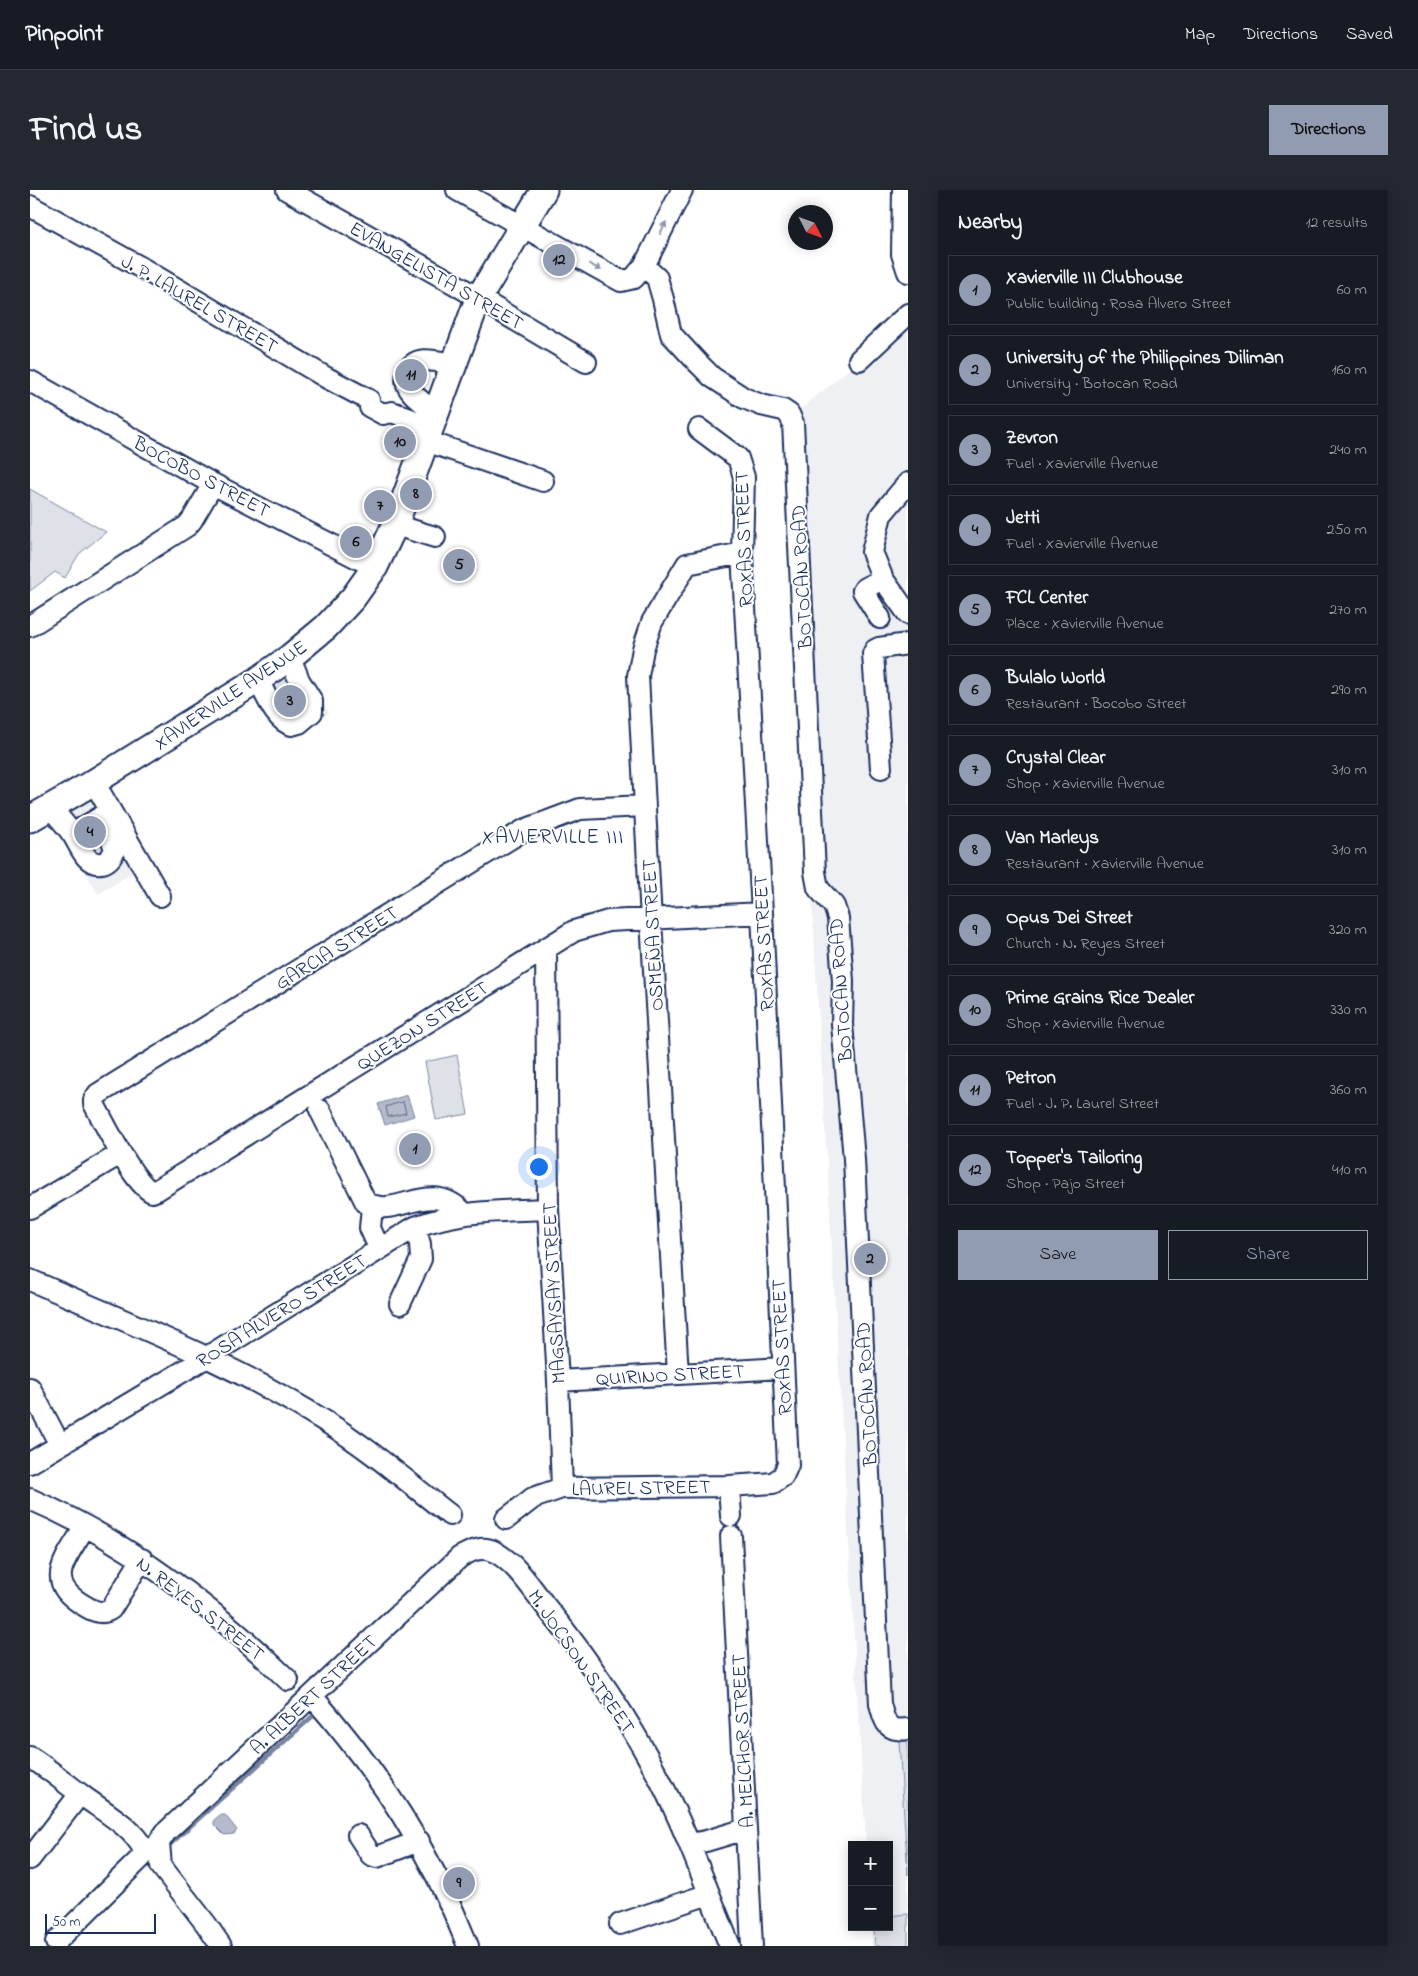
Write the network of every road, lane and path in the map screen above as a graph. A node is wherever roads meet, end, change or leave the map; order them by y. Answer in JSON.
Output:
{"nodes":[{"id":1,"x":287,"y":190,"type":"edge"},
{"id":2,"x":457,"y":190,"type":"edge"},
{"id":3,"x":544,"y":190,"type":"edge"},
{"id":4,"x":682,"y":190,"type":"edge"},
{"id":5,"x":904,"y":190,"type":"edge"},
{"id":6,"x":30,"y":206,"type":"edge"},
{"id":7,"x":522,"y":227,"type":"junction"},
{"id":8,"x":644,"y":266,"type":"junction"},
{"id":9,"x":908,"y":272,"type":"edge"},
{"id":10,"x":478,"y":299,"type":"junction"},
{"id":11,"x":908,"y":314,"type":"edge"},
{"id":12,"x":859,"y":360,"type":"dead end"},
{"id":13,"x":586,"y":362,"type":"dead end"},
{"id":14,"x":453,"y":364,"type":"junction"},
{"id":15,"x":30,"y":381,"type":"edge"},
{"id":16,"x":431,"y":427,"type":"junction"},
{"id":17,"x":699,"y":429,"type":"dead end"},
{"id":18,"x":544,"y":481,"type":"dead end"},
{"id":19,"x":908,"y":483,"type":"edge"},
{"id":20,"x":213,"y":484,"type":"junction"},
{"id":21,"x":395,"y":525,"type":"junction"},
{"id":22,"x":435,"y":538,"type":"dead end"},
{"id":23,"x":742,"y":553,"type":"junction"},
{"id":24,"x":376,"y":567,"type":"junction"},
{"id":25,"x":883,"y":579,"type":"junction"},
{"id":26,"x":908,"y":614,"type":"edge"},
{"id":27,"x":880,"y":618,"type":"dead end"},
{"id":28,"x":30,"y":626,"type":"edge"},
{"id":29,"x":908,"y":644,"type":"edge"},
{"id":30,"x":290,"y":657,"type":"junction"},
{"id":31,"x":258,"y":680,"type":"junction"},
{"id":32,"x":880,"y":768,"type":"dead end"},
{"id":33,"x":94,"y":782,"type":"junction"},
{"id":34,"x":645,"y":806,"type":"junction"},
{"id":35,"x":40,"y":813,"type":"edge"},
{"id":36,"x":107,"y":813,"type":"junction"},
{"id":37,"x":72,"y":834,"type":"junction"},
{"id":38,"x":160,"y":896,"type":"dead end"},
{"id":39,"x":762,"y":913,"type":"junction"},
{"id":40,"x":651,"y":920,"type":"junction"},
{"id":41,"x":546,"y":948,"type":"junction"},
{"id":42,"x":320,"y":1110,"type":"dead end"},
{"id":43,"x":120,"y":1154,"type":"junction"},
{"id":44,"x":372,"y":1207,"type":"junction"},
{"id":45,"x":30,"y":1208,"type":"edge"},
{"id":46,"x":548,"y":1209,"type":"junction"},
{"id":47,"x":464,"y":1213,"type":"junction"},
{"id":48,"x":415,"y":1227,"type":"junction"},
{"id":49,"x":380,"y":1248,"type":"junction"},
{"id":50,"x":30,"y":1280,"type":"edge"},
{"id":51,"x":400,"y":1304,"type":"dead end"},
{"id":52,"x":207,"y":1357,"type":"junction"},
{"id":53,"x":782,"y":1368,"type":"junction"},
{"id":54,"x":678,"y":1374,"type":"junction"},
{"id":55,"x":558,"y":1381,"type":"junction"},
{"id":56,"x":30,"y":1388,"type":"edge"},
{"id":57,"x":60,"y":1445,"type":"junction"},
{"id":58,"x":32,"y":1458,"type":"edge"},
{"id":59,"x":783,"y":1476,"type":"joint"},
{"id":60,"x":729,"y":1486,"type":"junction"},
{"id":61,"x":562,"y":1488,"type":"junction"},
{"id":62,"x":30,"y":1500,"type":"edge"},
{"id":63,"x":450,"y":1515,"type":"dead end"},
{"id":64,"x":731,"y":1516,"type":"dead end"},
{"id":65,"x":506,"y":1519,"type":"dead end"},
{"id":66,"x":85,"y":1526,"type":"junction"},
{"id":67,"x":731,"y":1536,"type":"dead end"},
{"id":68,"x":483,"y":1549,"type":"joint"},
{"id":69,"x":142,"y":1560,"type":"junction"},
{"id":70,"x":288,"y":1680,"type":"dead end"},
{"id":71,"x":312,"y":1696,"type":"junction"},
{"id":72,"x":901,"y":1730,"type":"edge"},
{"id":73,"x":30,"y":1757,"type":"edge"},
{"id":74,"x":80,"y":1794,"type":"junction"},
{"id":75,"x":746,"y":1828,"type":"junction"},
{"id":76,"x":358,"y":1835,"type":"dead end"},
{"id":77,"x":418,"y":1841,"type":"junction"},
{"id":78,"x":690,"y":1844,"type":"junction"},
{"id":79,"x":30,"y":1859,"type":"edge"},
{"id":80,"x":709,"y":1894,"type":"junction"},
{"id":81,"x":620,"y":1924,"type":"dead end"},
{"id":82,"x":56,"y":1942,"type":"dead end"},
{"id":83,"x":221,"y":1946,"type":"edge"},
{"id":84,"x":468,"y":1946,"type":"edge"},
{"id":85,"x":730,"y":1946,"type":"edge"},
{"id":86,"x":752,"y":1946,"type":"edge"}],
"edges":[{"from":1,"to":10,"type":"street","name":"EVANGELISTA STREET"},
{"from":2,"to":7,"type":"street"},
{"from":3,"to":7,"type":"main road","name":"XAVIERVILLE AVENUE"},
{"from":8,"to":4,"type":"street","one_way":true},
{"from":5,"to":9,"type":"street"},
{"from":6,"to":16,"type":"street","name":"J. P. LAUREL STREET"},
{"from":7,"to":8,"type":"street","one_way":true},
{"from":7,"to":10,"type":"main road","name":"XAVIERVILLE AVENUE"},
{"from":8,"to":72,"type":"street","name":"BOTOCAN ROAD"},
{"from":10,"to":13,"type":"street","name":"EVANGELISTA STREET"},
{"from":10,"to":14,"type":"main road","name":"XAVIERVILLE AVENUE"},
{"from":11,"to":12,"type":"street"},
{"from":14,"to":16,"type":"main road","name":"XAVIERVILLE AVENUE"},
{"from":14,"to":16,"type":"street"},
{"from":15,"to":20,"type":"street","name":"BOCOBO STREET"},
{"from":16,"to":18,"type":"street","name":"J. P. LAUREL STREET"},
{"from":16,"to":21,"type":"main road","name":"XAVIERVILLE AVENUE"},
{"from":17,"to":23,"type":"street","name":"ROXAS STREET"},
{"from":19,"to":25,"type":"street"},
{"from":20,"to":24,"type":"street","name":"BOCOBO STREET"},
{"from":20,"to":28,"type":"street"},
{"from":21,"to":22,"type":"street"},
{"from":21,"to":24,"type":"main road","name":"XAVIERVILLE AVENUE"},
{"from":23,"to":34,"type":"street","name":"OSMEÑA STREET"},
{"from":23,"to":39,"type":"street","name":"ROXAS STREET"},
{"from":24,"to":30,"type":"main road","name":"XAVIERVILLE AVENUE"},
{"from":25,"to":26,"type":"street"},
{"from":25,"to":27,"type":"street"},
{"from":29,"to":32,"type":"street"},
{"from":30,"to":31,"type":"main road","name":"XAVIERVILLE AVENUE"},
{"from":30,"to":31,"type":"street"},
{"from":31,"to":33,"type":"main road","name":"XAVIERVILLE AVENUE"},
{"from":33,"to":35,"type":"main road","name":"XAVIERVILLE AVENUE"},
{"from":33,"to":36,"type":"street"},
{"from":34,"to":40,"type":"street","name":"OSMEÑA STREET"},
{"from":34,"to":43,"type":"street","name":"GARCIA STREET"},
{"from":35,"to":37,"type":"street"},
{"from":36,"to":37,"type":"street"},
{"from":36,"to":37,"type":"street"},
{"from":36,"to":38,"type":"street"},
{"from":39,"to":40,"type":"street","name":"QUEZON STREET"},
{"from":39,"to":53,"type":"street","name":"ROXAS STREET"},
{"from":40,"to":41,"type":"street","name":"QUEZON STREET"},
{"from":40,"to":54,"type":"street","name":"OSMEÑA STREET"},
{"from":41,"to":43,"type":"street","name":"QUEZON STREET"},
{"from":41,"to":46,"type":"street","name":"MAGSAYSAY STREET"},
{"from":42,"to":44,"type":"street"},
{"from":43,"to":45,"type":"street"},
{"from":44,"to":47,"type":"street"},
{"from":44,"to":49,"type":"street"},
{"from":46,"to":47,"type":"street","name":"ROSA ALVERO STREET"},
{"from":46,"to":55,"type":"street","name":"MAGSAYSAY STREET"},
{"from":47,"to":48,"type":"street","name":"ROSA ALVERO STREET"},
{"from":48,"to":49,"type":"street","name":"ROSA ALVERO STREET"},
{"from":48,"to":51,"type":"street"},
{"from":49,"to":52,"type":"street","name":"ROSA ALVERO STREET"},
{"from":50,"to":52,"type":"street"},
{"from":52,"to":57,"type":"street","name":"ROSA ALVERO STREET"},
{"from":52,"to":63,"type":"street"},
{"from":53,"to":54,"type":"street","name":"QUIRINO STREET"},
{"from":53,"to":59,"type":"street","name":"ROXAS STREET"},
{"from":54,"to":55,"type":"street","name":"QUIRINO STREET"},
{"from":55,"to":61,"type":"street","name":"MAGSAYSAY STREET"},
{"from":56,"to":57,"type":"street"},
{"from":57,"to":58,"type":"street","name":"ROSA ALVERO STREET"},
{"from":59,"to":60,"type":"street","name":"LAUREL STREET"},
{"from":60,"to":61,"type":"street","name":"LAUREL STREET"},
{"from":60,"to":64,"type":"street"},
{"from":61,"to":65,"type":"street","name":"LAUREL STREET"},
{"from":62,"to":66,"type":"street","name":"N. REYES STREET"},
{"from":66,"to":69,"type":"street","name":"N. REYES STREET"},
{"from":66,"to":69,"type":"street"},
{"from":67,"to":75,"type":"street","name":"A. MELCHOR STREET"},
{"from":68,"to":71,"type":"street","name":"A. ALBERT STREET"},
{"from":68,"to":78,"type":"street","name":"M. JOCSON STREET"},
{"from":69,"to":70,"type":"street","name":"N. REYES STREET"},
{"from":71,"to":77,"type":"street"},
{"from":71,"to":83,"type":"street","name":"A. ALBERT STREET"},
{"from":73,"to":74,"type":"street"},
{"from":74,"to":79,"type":"street"},
{"from":74,"to":82,"type":"street"},
{"from":75,"to":78,"type":"street"},
{"from":75,"to":86,"type":"street","name":"A. MELCHOR STREET"},
{"from":76,"to":77,"type":"street"},
{"from":77,"to":84,"type":"street"},
{"from":78,"to":80,"type":"street","name":"M. JOCSON STREET"},
{"from":80,"to":81,"type":"street"},
{"from":80,"to":85,"type":"street","name":"M. JOCSON STREET"}]}
